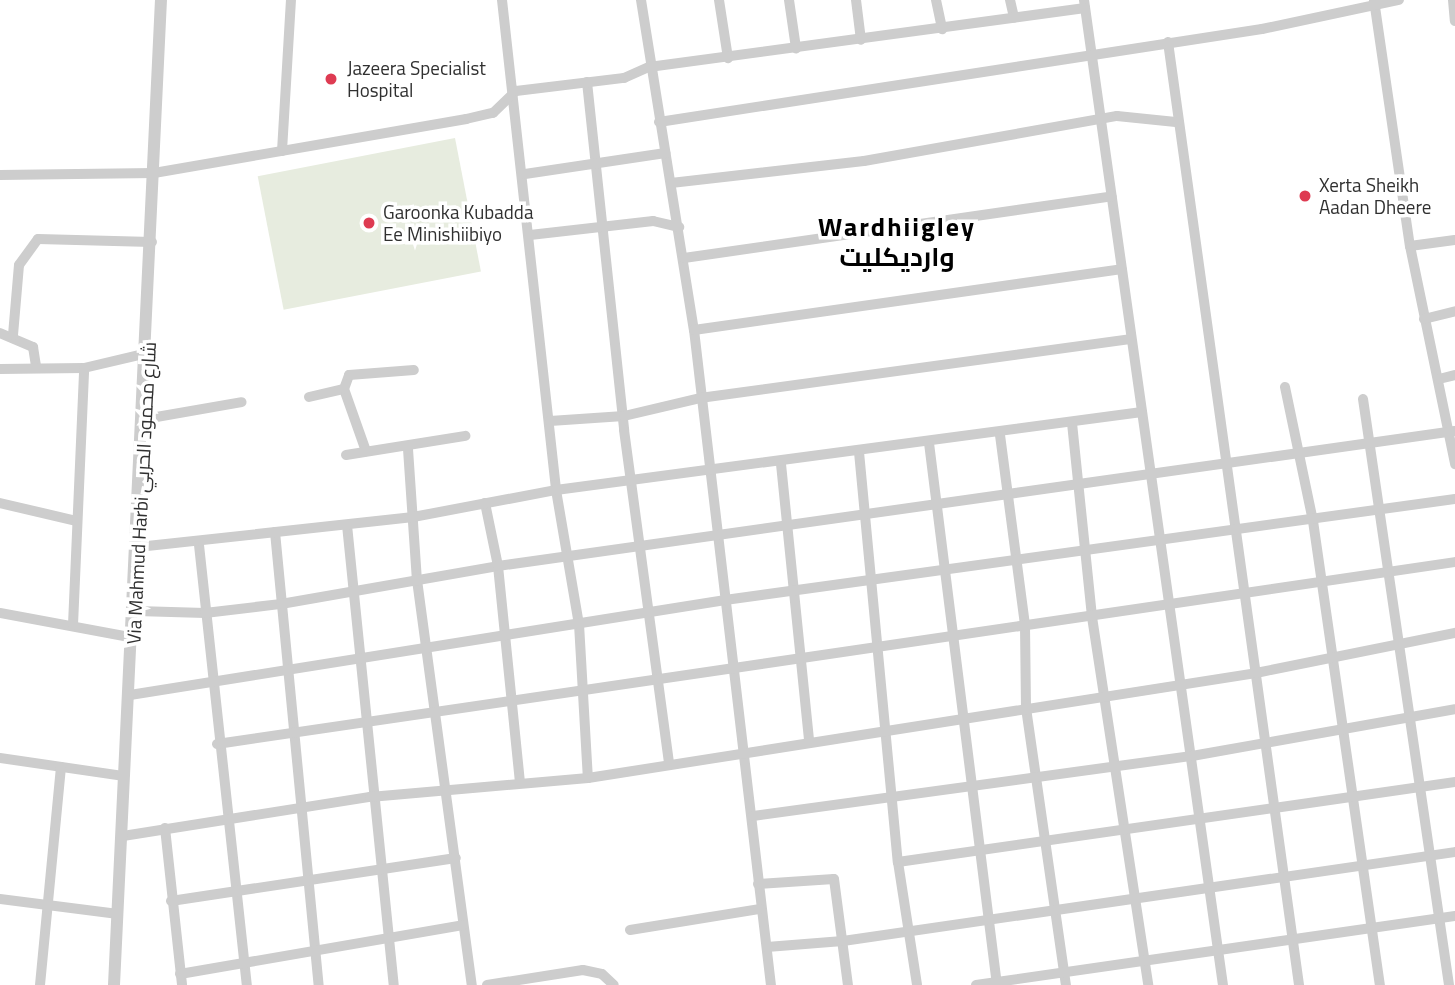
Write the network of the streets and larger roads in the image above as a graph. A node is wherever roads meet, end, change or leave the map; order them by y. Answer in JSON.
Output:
{"nodes":[{"id":1,"x":162,"y":0,"type":"edge"},
{"id":2,"x":291,"y":0,"type":"edge"},
{"id":3,"x":502,"y":0,"type":"edge"},
{"id":4,"x":642,"y":0,"type":"edge"},
{"id":5,"x":719,"y":0,"type":"edge"},
{"id":6,"x":789,"y":0,"type":"edge"},
{"id":7,"x":856,"y":0,"type":"edge"},
{"id":8,"x":936,"y":0,"type":"edge"},
{"id":9,"x":1010,"y":0,"type":"edge"},
{"id":10,"x":1399,"y":0,"type":"edge"},
{"id":11,"x":1453,"y":0,"type":"edge"},
{"id":12,"x":1374,"y":2,"type":"edge"},
{"id":13,"x":1085,"y":4,"type":"edge"},
{"id":14,"x":1014,"y":18,"type":"junction"},
{"id":15,"x":1455,"y":21,"type":"edge"},
{"id":16,"x":942,"y":29,"type":"junction"},
{"id":17,"x":862,"y":40,"type":"junction"},
{"id":18,"x":1168,"y":42,"type":"junction"},
{"id":19,"x":796,"y":48,"type":"junction"},
{"id":20,"x":1091,"y":54,"type":"junction"},
{"id":21,"x":728,"y":58,"type":"junction"},
{"id":22,"x":649,"y":67,"type":"junction"},
{"id":23,"x":587,"y":82,"type":"junction"},
{"id":24,"x":516,"y":91,"type":"junction"},
{"id":25,"x":1099,"y":121,"type":"junction"},
{"id":26,"x":659,"y":122,"type":"junction"},
{"id":27,"x":1176,"y":122,"type":"junction"},
{"id":28,"x":282,"y":151,"type":"junction"},
{"id":29,"x":665,"y":153,"type":"junction"},
{"id":30,"x":594,"y":166,"type":"junction"},
{"id":31,"x":154,"y":173,"type":"junction"},
{"id":32,"x":525,"y":174,"type":"junction"},
{"id":33,"x":0,"y":175,"type":"edge"},
{"id":34,"x":671,"y":183,"type":"junction"},
{"id":35,"x":1112,"y":196,"type":"junction"},
{"id":36,"x":607,"y":224,"type":"junction"},
{"id":37,"x":679,"y":227,"type":"junction"},
{"id":38,"x":530,"y":235,"type":"junction"},
{"id":39,"x":1455,"y":240,"type":"edge"},
{"id":40,"x":152,"y":242,"type":"junction"},
{"id":41,"x":1410,"y":246,"type":"junction"},
{"id":42,"x":684,"y":258,"type":"junction"},
{"id":43,"x":1122,"y":269,"type":"junction"},
{"id":44,"x":1455,"y":311,"type":"edge"},
{"id":45,"x":1424,"y":319,"type":"junction"},
{"id":46,"x":694,"y":330,"type":"junction"},
{"id":47,"x":0,"y":333,"type":"edge"},
{"id":48,"x":13,"y":335,"type":"junction"},
{"id":49,"x":1130,"y":340,"type":"junction"},
{"id":50,"x":148,"y":354,"type":"junction"},
{"id":51,"x":36,"y":368,"type":"junction"},
{"id":52,"x":85,"y":368,"type":"junction"},
{"id":53,"x":0,"y":369,"type":"edge"},
{"id":54,"x":414,"y":370,"type":"dead end"},
{"id":55,"x":1455,"y":375,"type":"edge"},
{"id":56,"x":1439,"y":379,"type":"junction"},
{"id":57,"x":1285,"y":387,"type":"dead end"},
{"id":58,"x":344,"y":389,"type":"junction"},
{"id":59,"x":309,"y":397,"type":"dead end"},
{"id":60,"x":700,"y":398,"type":"junction"},
{"id":61,"x":1363,"y":399,"type":"dead end"},
{"id":62,"x":242,"y":402,"type":"dead end"},
{"id":63,"x":1142,"y":412,"type":"junction"},
{"id":64,"x":624,"y":416,"type":"junction"},
{"id":65,"x":145,"y":419,"type":"junction"},
{"id":66,"x":550,"y":421,"type":"junction"},
{"id":67,"x":1072,"y":422,"type":"junction"},
{"id":68,"x":1453,"y":431,"type":"edge"},
{"id":69,"x":1000,"y":435,"type":"junction"},
{"id":70,"x":465,"y":436,"type":"dead end"},
{"id":71,"x":929,"y":443,"type":"junction"},
{"id":72,"x":1369,"y":443,"type":"junction"},
{"id":73,"x":408,"y":449,"type":"junction"},
{"id":74,"x":366,"y":452,"type":"junction"},
{"id":75,"x":859,"y":452,"type":"junction"},
{"id":76,"x":1295,"y":454,"type":"junction"},
{"id":77,"x":346,"y":455,"type":"dead end"},
{"id":78,"x":1225,"y":463,"type":"junction"},
{"id":79,"x":781,"y":464,"type":"junction"},
{"id":80,"x":1455,"y":464,"type":"edge"},
{"id":81,"x":710,"y":472,"type":"junction"},
{"id":82,"x":1149,"y":475,"type":"junction"},
{"id":83,"x":631,"y":482,"type":"junction"},
{"id":84,"x":1080,"y":484,"type":"junction"},
{"id":85,"x":556,"y":490,"type":"junction"},
{"id":86,"x":1008,"y":496,"type":"junction"},
{"id":87,"x":1455,"y":499,"type":"edge"},
{"id":88,"x":0,"y":503,"type":"edge"},
{"id":89,"x":485,"y":503,"type":"junction"},
{"id":90,"x":937,"y":506,"type":"junction"},
{"id":91,"x":1382,"y":512,"type":"junction"},
{"id":92,"x":867,"y":515,"type":"junction"},
{"id":93,"x":413,"y":517,"type":"junction"},
{"id":94,"x":77,"y":521,"type":"junction"},
{"id":95,"x":1313,"y":521,"type":"junction"},
{"id":96,"x":347,"y":525,"type":"junction"},
{"id":97,"x":789,"y":527,"type":"junction"},
{"id":98,"x":1234,"y":529,"type":"junction"},
{"id":99,"x":275,"y":532,"type":"junction"},
{"id":100,"x":718,"y":538,"type":"junction"},
{"id":101,"x":1159,"y":542,"type":"junction"},
{"id":102,"x":200,"y":545,"type":"junction"},
{"id":103,"x":138,"y":547,"type":"junction"},
{"id":104,"x":643,"y":549,"type":"junction"},
{"id":105,"x":1085,"y":554,"type":"junction"},
{"id":106,"x":569,"y":559,"type":"junction"},
{"id":107,"x":1455,"y":562,"type":"edge"},
{"id":108,"x":1015,"y":563,"type":"junction"},
{"id":109,"x":498,"y":566,"type":"junction"},
{"id":110,"x":943,"y":571,"type":"junction"},
{"id":111,"x":1388,"y":574,"type":"junction"},
{"id":112,"x":417,"y":580,"type":"junction"},
{"id":113,"x":873,"y":582,"type":"junction"},
{"id":114,"x":1320,"y":585,"type":"junction"},
{"id":115,"x":351,"y":591,"type":"junction"},
{"id":116,"x":796,"y":593,"type":"junction"},
{"id":117,"x":1243,"y":595,"type":"junction"},
{"id":118,"x":724,"y":600,"type":"junction"},
{"id":119,"x":281,"y":604,"type":"junction"},
{"id":120,"x":1174,"y":606,"type":"junction"},
{"id":121,"x":137,"y":611,"type":"junction"},
{"id":122,"x":0,"y":613,"type":"edge"},
{"id":123,"x":205,"y":613,"type":"junction"},
{"id":124,"x":650,"y":613,"type":"junction"},
{"id":125,"x":1093,"y":617,"type":"junction"},
{"id":126,"x":579,"y":624,"type":"junction"},
{"id":127,"x":73,"y":625,"type":"junction"},
{"id":128,"x":1025,"y":626,"type":"junction"},
{"id":129,"x":1455,"y":633,"type":"edge"},
{"id":130,"x":505,"y":636,"type":"junction"},
{"id":131,"x":951,"y":637,"type":"junction"},
{"id":132,"x":135,"y":638,"type":"junction"},
{"id":133,"x":1399,"y":642,"type":"junction"},
{"id":134,"x":429,"y":651,"type":"junction"},
{"id":135,"x":882,"y":651,"type":"junction"},
{"id":136,"x":1329,"y":654,"type":"junction"},
{"id":137,"x":806,"y":659,"type":"junction"},
{"id":138,"x":359,"y":662,"type":"junction"},
{"id":139,"x":284,"y":670,"type":"junction"},
{"id":140,"x":734,"y":671,"type":"junction"},
{"id":141,"x":1256,"y":673,"type":"junction"},
{"id":142,"x":209,"y":680,"type":"junction"},
{"id":143,"x":1184,"y":682,"type":"junction"},
{"id":144,"x":660,"y":683,"type":"junction"},
{"id":145,"x":583,"y":691,"type":"junction"},
{"id":146,"x":130,"y":695,"type":"junction"},
{"id":147,"x":1105,"y":696,"type":"junction"},
{"id":148,"x":511,"y":701,"type":"junction"},
{"id":149,"x":1026,"y":708,"type":"junction"},
{"id":150,"x":1455,"y":709,"type":"edge"},
{"id":151,"x":433,"y":712,"type":"junction"},
{"id":152,"x":1412,"y":715,"type":"junction"},
{"id":153,"x":960,"y":716,"type":"junction"},
{"id":154,"x":363,"y":721,"type":"junction"},
{"id":155,"x":887,"y":728,"type":"junction"},
{"id":156,"x":1338,"y":729,"type":"junction"},
{"id":157,"x":290,"y":730,"type":"junction"},
{"id":158,"x":809,"y":739,"type":"junction"},
{"id":159,"x":217,"y":744,"type":"junction"},
{"id":160,"x":1267,"y":744,"type":"junction"},
{"id":161,"x":747,"y":751,"type":"junction"},
{"id":162,"x":1192,"y":756,"type":"junction"},
{"id":163,"x":0,"y":758,"type":"edge"},
{"id":164,"x":669,"y":764,"type":"junction"},
{"id":165,"x":1115,"y":766,"type":"junction"},
{"id":166,"x":61,"y":767,"type":"junction"},
{"id":167,"x":1035,"y":775,"type":"junction"},
{"id":168,"x":123,"y":776,"type":"junction"},
{"id":169,"x":589,"y":778,"type":"junction"},
{"id":170,"x":1455,"y":782,"type":"edge"},
{"id":171,"x":520,"y":783,"type":"junction"},
{"id":172,"x":970,"y":783,"type":"junction"},
{"id":173,"x":1422,"y":787,"type":"junction"},
{"id":174,"x":445,"y":789,"type":"junction"},
{"id":175,"x":370,"y":797,"type":"junction"},
{"id":176,"x":892,"y":798,"type":"junction"},
{"id":177,"x":1351,"y":799,"type":"junction"},
{"id":178,"x":298,"y":807,"type":"junction"},
{"id":179,"x":1276,"y":810,"type":"junction"},
{"id":180,"x":753,"y":816,"type":"junction"},
{"id":181,"x":1201,"y":818,"type":"junction"},
{"id":182,"x":228,"y":819,"type":"junction"},
{"id":183,"x":165,"y":828,"type":"junction"},
{"id":184,"x":1124,"y":830,"type":"junction"},
{"id":185,"x":123,"y":836,"type":"junction"},
{"id":186,"x":1045,"y":842,"type":"junction"},
{"id":187,"x":978,"y":852,"type":"junction"},
{"id":188,"x":1455,"y":852,"type":"edge"},
{"id":189,"x":1433,"y":855,"type":"junction"},
{"id":190,"x":456,"y":858,"type":"junction"},
{"id":191,"x":898,"y":862,"type":"junction"},
{"id":192,"x":1363,"y":863,"type":"junction"},
{"id":193,"x":379,"y":873,"type":"junction"},
{"id":194,"x":1284,"y":874,"type":"junction"},
{"id":195,"x":307,"y":880,"type":"junction"},
{"id":196,"x":758,"y":884,"type":"junction"},
{"id":197,"x":1212,"y":886,"type":"junction"},
{"id":198,"x":235,"y":892,"type":"junction"},
{"id":199,"x":0,"y":899,"type":"edge"},
{"id":200,"x":1136,"y":899,"type":"junction"},
{"id":201,"x":171,"y":901,"type":"junction"},
{"id":202,"x":45,"y":902,"type":"junction"},
{"id":203,"x":760,"y":909,"type":"junction"},
{"id":204,"x":1055,"y":910,"type":"junction"},
{"id":205,"x":118,"y":914,"type":"junction"},
{"id":206,"x":1455,"y":916,"type":"edge"},
{"id":207,"x":1442,"y":917,"type":"junction"},
{"id":208,"x":988,"y":919,"type":"junction"},
{"id":209,"x":463,"y":925,"type":"junction"},
{"id":210,"x":1374,"y":926,"type":"junction"},
{"id":211,"x":630,"y":930,"type":"dead end"},
{"id":212,"x":909,"y":930,"type":"junction"},
{"id":213,"x":388,"y":935,"type":"junction"},
{"id":214,"x":1291,"y":937,"type":"junction"},
{"id":215,"x":843,"y":941,"type":"junction"},
{"id":216,"x":767,"y":947,"type":"junction"},
{"id":217,"x":1219,"y":949,"type":"junction"},
{"id":218,"x":315,"y":954,"type":"junction"},
{"id":219,"x":1145,"y":961,"type":"junction"},
{"id":220,"x":244,"y":962,"type":"junction"},
{"id":221,"x":1065,"y":973,"type":"junction"},
{"id":222,"x":181,"y":979,"type":"edge"},
{"id":223,"x":543,"y":980,"type":"edge"},
{"id":224,"x":997,"y":983,"type":"edge"},
{"id":225,"x":1455,"y":984,"type":"edge"},
{"id":226,"x":40,"y":985,"type":"edge"},
{"id":227,"x":114,"y":985,"type":"edge"},
{"id":228,"x":247,"y":985,"type":"edge"},
{"id":229,"x":319,"y":985,"type":"edge"},
{"id":230,"x":394,"y":985,"type":"edge"},
{"id":231,"x":472,"y":985,"type":"edge"},
{"id":232,"x":487,"y":985,"type":"edge"},
{"id":233,"x":614,"y":985,"type":"edge"},
{"id":234,"x":771,"y":985,"type":"edge"},
{"id":235,"x":848,"y":985,"type":"edge"},
{"id":236,"x":917,"y":985,"type":"edge"},
{"id":237,"x":976,"y":985,"type":"edge"},
{"id":238,"x":1066,"y":985,"type":"edge"},
{"id":239,"x":1148,"y":985,"type":"edge"},
{"id":240,"x":1223,"y":985,"type":"edge"},
{"id":241,"x":1299,"y":985,"type":"edge"},
{"id":242,"x":1380,"y":985,"type":"edge"},
{"id":243,"x":1448,"y":985,"type":"edge"}],
"edges":[{"from":1,"to":31,"type":"street","name":"Via Mahmud Harbi شارع محمود الحربي"},
{"from":2,"to":28,"type":"street"},
{"from":3,"to":24,"type":"street"},
{"from":4,"to":22,"type":"street"},
{"from":5,"to":21,"type":"street"},
{"from":6,"to":19,"type":"street"},
{"from":7,"to":17,"type":"street"},
{"from":8,"to":16,"type":"street"},
{"from":9,"to":14,"type":"street"},
{"from":10,"to":12,"type":"street"},
{"from":11,"to":15,"type":"street"},
{"from":12,"to":18,"type":"street"},
{"from":12,"to":41,"type":"street"},
{"from":13,"to":14,"type":"street"},
{"from":13,"to":20,"type":"street"},
{"from":14,"to":16,"type":"street"},
{"from":16,"to":17,"type":"street"},
{"from":17,"to":19,"type":"street"},
{"from":18,"to":20,"type":"street"},
{"from":18,"to":27,"type":"street"},
{"from":19,"to":21,"type":"street"},
{"from":20,"to":25,"type":"street"},
{"from":20,"to":26,"type":"street"},
{"from":21,"to":22,"type":"street"},
{"from":22,"to":23,"type":"street"},
{"from":22,"to":26,"type":"street"},
{"from":23,"to":24,"type":"street"},
{"from":23,"to":30,"type":"street"},
{"from":24,"to":28,"type":"street"},
{"from":24,"to":32,"type":"street"},
{"from":25,"to":27,"type":"street"},
{"from":25,"to":34,"type":"street"},
{"from":25,"to":35,"type":"street"},
{"from":26,"to":29,"type":"street"},
{"from":27,"to":78,"type":"street"},
{"from":28,"to":31,"type":"street"},
{"from":29,"to":30,"type":"street"},
{"from":29,"to":34,"type":"street"},
{"from":30,"to":32,"type":"street"},
{"from":30,"to":36,"type":"street"},
{"from":31,"to":33,"type":"street"},
{"from":31,"to":40,"type":"street","name":"Via Mahmud Harbi شارع محمود الحربي"},
{"from":32,"to":38,"type":"street"},
{"from":34,"to":37,"type":"street"},
{"from":35,"to":42,"type":"street"},
{"from":35,"to":43,"type":"street"},
{"from":36,"to":37,"type":"street"},
{"from":36,"to":38,"type":"street"},
{"from":36,"to":64,"type":"street"},
{"from":37,"to":42,"type":"street"},
{"from":38,"to":66,"type":"street"},
{"from":39,"to":41,"type":"street"},
{"from":40,"to":48,"type":"street"},
{"from":40,"to":50,"type":"street","name":"Via Mahmud Harbi شارع محمود الحربي"},
{"from":41,"to":45,"type":"street"},
{"from":42,"to":46,"type":"street"},
{"from":43,"to":46,"type":"street"},
{"from":43,"to":49,"type":"street"},
{"from":44,"to":45,"type":"street"},
{"from":45,"to":56,"type":"street"},
{"from":46,"to":60,"type":"street"},
{"from":47,"to":48,"type":"street"},
{"from":48,"to":51,"type":"street"},
{"from":49,"to":60,"type":"street"},
{"from":49,"to":63,"type":"street"},
{"from":50,"to":52,"type":"street"},
{"from":50,"to":65,"type":"street","name":"Via Mahmud Harbi شارع محمود الحربي"},
{"from":51,"to":52,"type":"street"},
{"from":51,"to":53,"type":"street"},
{"from":52,"to":94,"type":"street"},
{"from":54,"to":58,"type":"street"},
{"from":55,"to":56,"type":"street"},
{"from":56,"to":68,"type":"street"},
{"from":57,"to":76,"type":"street"},
{"from":58,"to":59,"type":"street"},
{"from":58,"to":74,"type":"street"},
{"from":60,"to":64,"type":"street"},
{"from":60,"to":81,"type":"street"},
{"from":61,"to":72,"type":"street"},
{"from":62,"to":65,"type":"street"},
{"from":63,"to":67,"type":"street"},
{"from":63,"to":82,"type":"street"},
{"from":64,"to":66,"type":"street"},
{"from":64,"to":83,"type":"street"},
{"from":65,"to":103,"type":"street","name":"Via Mahmud Harbi شارع محمود الحربي"},
{"from":66,"to":85,"type":"street"},
{"from":67,"to":69,"type":"street"},
{"from":67,"to":84,"type":"street"},
{"from":68,"to":72,"type":"street"},
{"from":68,"to":80,"type":"street"},
{"from":69,"to":71,"type":"street"},
{"from":69,"to":86,"type":"street"},
{"from":70,"to":73,"type":"street"},
{"from":71,"to":75,"type":"street"},
{"from":71,"to":90,"type":"street"},
{"from":72,"to":76,"type":"street"},
{"from":72,"to":91,"type":"street"},
{"from":73,"to":74,"type":"street"},
{"from":73,"to":93,"type":"street"},
{"from":74,"to":77,"type":"street"},
{"from":75,"to":79,"type":"street"},
{"from":75,"to":92,"type":"street"},
{"from":76,"to":78,"type":"street"},
{"from":76,"to":95,"type":"street"},
{"from":78,"to":82,"type":"street"},
{"from":78,"to":98,"type":"street"},
{"from":79,"to":81,"type":"street"},
{"from":79,"to":97,"type":"street"},
{"from":81,"to":83,"type":"street"},
{"from":81,"to":100,"type":"street"},
{"from":82,"to":84,"type":"street"},
{"from":82,"to":101,"type":"street"},
{"from":83,"to":85,"type":"street"},
{"from":83,"to":104,"type":"street"},
{"from":84,"to":86,"type":"street"},
{"from":84,"to":105,"type":"street"},
{"from":85,"to":89,"type":"street"},
{"from":85,"to":106,"type":"street"},
{"from":86,"to":90,"type":"street"},
{"from":86,"to":108,"type":"street"},
{"from":87,"to":91,"type":"street"},
{"from":88,"to":94,"type":"street"},
{"from":89,"to":93,"type":"street"},
{"from":89,"to":109,"type":"street"},
{"from":90,"to":92,"type":"street"},
{"from":90,"to":110,"type":"street"},
{"from":91,"to":95,"type":"street"},
{"from":91,"to":111,"type":"street"},
{"from":92,"to":97,"type":"street"},
{"from":92,"to":113,"type":"street"},
{"from":93,"to":96,"type":"street"},
{"from":93,"to":112,"type":"street"},
{"from":94,"to":127,"type":"street"},
{"from":95,"to":98,"type":"street"},
{"from":95,"to":114,"type":"street"},
{"from":96,"to":99,"type":"street"},
{"from":96,"to":115,"type":"street"},
{"from":97,"to":100,"type":"street"},
{"from":97,"to":116,"type":"street"},
{"from":98,"to":101,"type":"street"},
{"from":98,"to":117,"type":"street"},
{"from":99,"to":102,"type":"street"},
{"from":99,"to":119,"type":"street"},
{"from":100,"to":104,"type":"street"},
{"from":100,"to":118,"type":"street"},
{"from":101,"to":105,"type":"street"},
{"from":101,"to":120,"type":"street"},
{"from":102,"to":103,"type":"street"},
{"from":102,"to":123,"type":"street"},
{"from":103,"to":121,"type":"street","name":"Via Mahmud Harbi شارع محمود الحربي"},
{"from":104,"to":106,"type":"street"},
{"from":104,"to":124,"type":"street"},
{"from":105,"to":108,"type":"street"},
{"from":105,"to":125,"type":"street"},
{"from":106,"to":109,"type":"street"},
{"from":106,"to":126,"type":"street"},
{"from":107,"to":111,"type":"street"},
{"from":108,"to":110,"type":"street"},
{"from":108,"to":128,"type":"street"},
{"from":109,"to":112,"type":"street"},
{"from":109,"to":130,"type":"street"},
{"from":110,"to":113,"type":"street"},
{"from":110,"to":131,"type":"street"},
{"from":111,"to":114,"type":"street"},
{"from":111,"to":133,"type":"street"},
{"from":112,"to":115,"type":"street"},
{"from":112,"to":134,"type":"street"},
{"from":113,"to":116,"type":"street"},
{"from":113,"to":135,"type":"street"},
{"from":114,"to":117,"type":"street"},
{"from":114,"to":136,"type":"street"},
{"from":115,"to":119,"type":"street"},
{"from":115,"to":138,"type":"street"},
{"from":116,"to":118,"type":"street"},
{"from":116,"to":137,"type":"street"},
{"from":117,"to":120,"type":"street"},
{"from":117,"to":141,"type":"street"},
{"from":118,"to":124,"type":"street"},
{"from":118,"to":140,"type":"street"},
{"from":119,"to":123,"type":"street"},
{"from":119,"to":139,"type":"street"},
{"from":120,"to":125,"type":"street"},
{"from":120,"to":143,"type":"street"},
{"from":121,"to":123,"type":"street"},
{"from":121,"to":132,"type":"street","name":"Via Mahmud Harbi شارع محمود الحربي"},
{"from":122,"to":127,"type":"street"},
{"from":123,"to":142,"type":"street"},
{"from":124,"to":126,"type":"street"},
{"from":124,"to":144,"type":"street"},
{"from":125,"to":128,"type":"street"},
{"from":125,"to":147,"type":"street"},
{"from":126,"to":130,"type":"street"},
{"from":126,"to":145,"type":"street"},
{"from":127,"to":132,"type":"street"},
{"from":128,"to":131,"type":"street"},
{"from":128,"to":149,"type":"street"},
{"from":129,"to":133,"type":"street"},
{"from":130,"to":134,"type":"street"},
{"from":130,"to":148,"type":"street"},
{"from":131,"to":135,"type":"street"},
{"from":131,"to":153,"type":"street"},
{"from":132,"to":146,"type":"street","name":"Via Mahmud Harbi شارع محمود الحربي"},
{"from":133,"to":136,"type":"street"},
{"from":133,"to":152,"type":"street"},
{"from":134,"to":138,"type":"street"},
{"from":134,"to":151,"type":"street"},
{"from":135,"to":137,"type":"street"},
{"from":135,"to":155,"type":"street"},
{"from":136,"to":141,"type":"street"},
{"from":136,"to":156,"type":"street"},
{"from":137,"to":140,"type":"street"},
{"from":137,"to":158,"type":"street"},
{"from":138,"to":139,"type":"street"},
{"from":138,"to":154,"type":"street"},
{"from":139,"to":142,"type":"street"},
{"from":139,"to":157,"type":"street"},
{"from":140,"to":144,"type":"street"},
{"from":140,"to":161,"type":"street"},
{"from":141,"to":143,"type":"street"},
{"from":141,"to":160,"type":"street"},
{"from":142,"to":146,"type":"street"},
{"from":142,"to":159,"type":"street"},
{"from":143,"to":147,"type":"street"},
{"from":143,"to":162,"type":"street"},
{"from":144,"to":145,"type":"street"},
{"from":144,"to":164,"type":"street"},
{"from":145,"to":148,"type":"street"},
{"from":145,"to":169,"type":"street"},
{"from":146,"to":168,"type":"street","name":"Via Mahmud Harbi شارع محمود الحربي"},
{"from":147,"to":149,"type":"street"},
{"from":147,"to":165,"type":"street"},
{"from":148,"to":151,"type":"street"},
{"from":148,"to":171,"type":"street"},
{"from":149,"to":153,"type":"street"},
{"from":149,"to":167,"type":"street"},
{"from":150,"to":152,"type":"street"},
{"from":151,"to":154,"type":"street"},
{"from":151,"to":174,"type":"street"},
{"from":152,"to":156,"type":"street"},
{"from":152,"to":173,"type":"street"},
{"from":153,"to":155,"type":"street"},
{"from":153,"to":172,"type":"street"},
{"from":154,"to":157,"type":"street"},
{"from":154,"to":175,"type":"street"},
{"from":155,"to":158,"type":"street"},
{"from":155,"to":176,"type":"street"},
{"from":156,"to":160,"type":"street"},
{"from":156,"to":177,"type":"street"},
{"from":157,"to":159,"type":"street"},
{"from":157,"to":178,"type":"street"},
{"from":158,"to":161,"type":"street"},
{"from":159,"to":182,"type":"street"},
{"from":160,"to":162,"type":"street"},
{"from":160,"to":179,"type":"street"},
{"from":161,"to":164,"type":"street"},
{"from":161,"to":180,"type":"street"},
{"from":162,"to":165,"type":"street"},
{"from":162,"to":181,"type":"street"},
{"from":163,"to":166,"type":"street"},
{"from":164,"to":169,"type":"street"},
{"from":165,"to":167,"type":"street"},
{"from":165,"to":184,"type":"street"},
{"from":166,"to":168,"type":"street"},
{"from":166,"to":202,"type":"street"},
{"from":167,"to":172,"type":"street"},
{"from":167,"to":186,"type":"street"},
{"from":168,"to":185,"type":"street","name":"Via Mahmud Harbi شارع محمود الحربي"},
{"from":169,"to":171,"type":"street"},
{"from":170,"to":173,"type":"street"},
{"from":171,"to":174,"type":"street"},
{"from":172,"to":176,"type":"street"},
{"from":172,"to":187,"type":"street"},
{"from":173,"to":177,"type":"street"},
{"from":173,"to":189,"type":"street"},
{"from":174,"to":175,"type":"street"},
{"from":174,"to":190,"type":"street"},
{"from":175,"to":178,"type":"street"},
{"from":175,"to":193,"type":"street"},
{"from":176,"to":180,"type":"street"},
{"from":176,"to":191,"type":"street"},
{"from":177,"to":179,"type":"street"},
{"from":177,"to":192,"type":"street"},
{"from":178,"to":182,"type":"street"},
{"from":178,"to":195,"type":"street"},
{"from":179,"to":181,"type":"street"},
{"from":179,"to":194,"type":"street"},
{"from":180,"to":196,"type":"street"},
{"from":181,"to":184,"type":"street"},
{"from":181,"to":197,"type":"street"},
{"from":182,"to":183,"type":"street"},
{"from":182,"to":198,"type":"street"},
{"from":183,"to":185,"type":"street"},
{"from":183,"to":201,"type":"street"},
{"from":184,"to":186,"type":"street"},
{"from":184,"to":200,"type":"street"},
{"from":185,"to":205,"type":"street","name":"Via Mahmud Harbi شارع محمود الحربي"},
{"from":186,"to":187,"type":"street"},
{"from":186,"to":204,"type":"street"},
{"from":187,"to":191,"type":"street"},
{"from":187,"to":208,"type":"street"},
{"from":188,"to":189,"type":"street"},
{"from":189,"to":192,"type":"street"},
{"from":189,"to":207,"type":"street"},
{"from":190,"to":193,"type":"street"},
{"from":190,"to":209,"type":"street"},
{"from":191,"to":212,"type":"street"},
{"from":192,"to":194,"type":"street"},
{"from":192,"to":210,"type":"street"},
{"from":193,"to":195,"type":"street"},
{"from":193,"to":213,"type":"street"},
{"from":194,"to":197,"type":"street"},
{"from":194,"to":214,"type":"street"},
{"from":195,"to":198,"type":"street"},
{"from":195,"to":218,"type":"street"},
{"from":196,"to":203,"type":"street"},
{"from":196,"to":215,"type":"street"},
{"from":197,"to":200,"type":"street"},
{"from":197,"to":217,"type":"street"},
{"from":198,"to":201,"type":"street"},
{"from":198,"to":220,"type":"street"},
{"from":199,"to":202,"type":"street"},
{"from":200,"to":204,"type":"street"},
{"from":200,"to":219,"type":"street"},
{"from":201,"to":222,"type":"street"},
{"from":202,"to":205,"type":"street"},
{"from":202,"to":226,"type":"street"},
{"from":203,"to":211,"type":"street"},
{"from":203,"to":216,"type":"street"},
{"from":204,"to":208,"type":"street"},
{"from":204,"to":221,"type":"street"},
{"from":205,"to":227,"type":"street","name":"Via Mahmud Harbi شارع محمود الحربي"},
{"from":206,"to":207,"type":"street"},
{"from":207,"to":210,"type":"street"},
{"from":207,"to":243,"type":"street"},
{"from":208,"to":212,"type":"street"},
{"from":208,"to":224,"type":"street"},
{"from":209,"to":213,"type":"street"},
{"from":209,"to":231,"type":"street"},
{"from":210,"to":214,"type":"street"},
{"from":210,"to":242,"type":"street"},
{"from":212,"to":215,"type":"street"},
{"from":212,"to":236,"type":"street"},
{"from":213,"to":218,"type":"street"},
{"from":213,"to":230,"type":"street"},
{"from":214,"to":217,"type":"street"},
{"from":214,"to":241,"type":"street"},
{"from":215,"to":216,"type":"street"},
{"from":215,"to":235,"type":"street"},
{"from":216,"to":234,"type":"street"},
{"from":217,"to":219,"type":"street"},
{"from":217,"to":240,"type":"street"},
{"from":218,"to":220,"type":"street"},
{"from":218,"to":229,"type":"street"},
{"from":219,"to":221,"type":"street"},
{"from":219,"to":239,"type":"street"},
{"from":220,"to":222,"type":"street"},
{"from":220,"to":228,"type":"street"},
{"from":221,"to":224,"type":"street"},
{"from":221,"to":238,"type":"street"},
{"from":223,"to":232,"type":"street"},
{"from":223,"to":233,"type":"street"},
{"from":224,"to":237,"type":"street"},
{"from":225,"to":243,"type":"street"}]}
